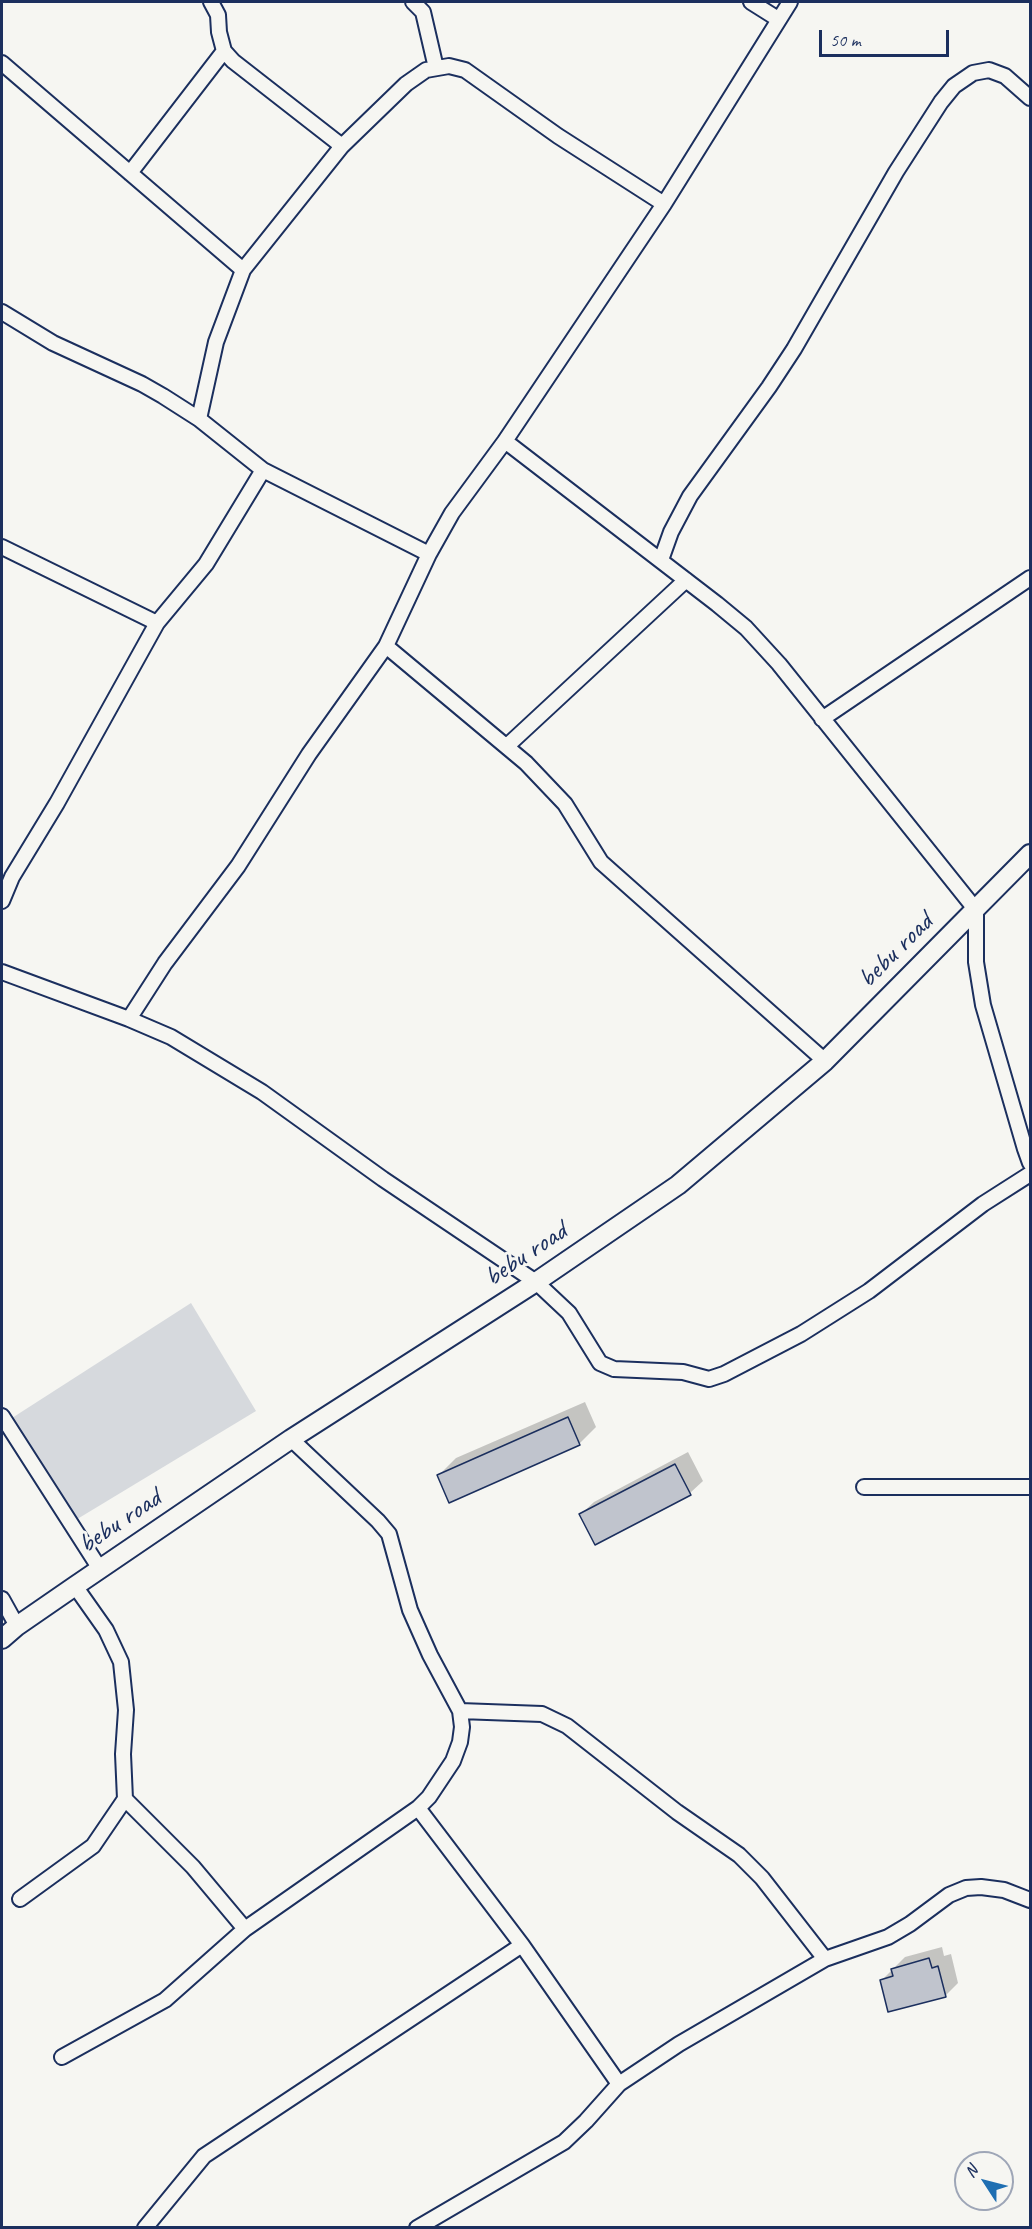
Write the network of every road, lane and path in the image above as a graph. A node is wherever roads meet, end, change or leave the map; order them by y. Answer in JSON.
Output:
{"nodes":[{"id":1,"x":211,"y":2,"type":"edge"},
{"id":2,"x":413,"y":2,"type":"edge"},
{"id":3,"x":752,"y":2,"type":"edge"},
{"id":4,"x":790,"y":2,"type":"edge"},
{"id":5,"x":778,"y":19,"type":"junction"},
{"id":6,"x":224,"y":51,"type":"junction"},
{"id":7,"x":2,"y":63,"type":"edge"},
{"id":8,"x":436,"y":68,"type":"junction"},
{"id":9,"x":1030,"y":98,"type":"edge"},
{"id":10,"x":342,"y":146,"type":"junction"},
{"id":11,"x":130,"y":173,"type":"junction"},
{"id":12,"x":664,"y":204,"type":"junction"},
{"id":13,"x":243,"y":270,"type":"junction"},
{"id":14,"x":2,"y":312,"type":"edge"},
{"id":15,"x":198,"y":419,"type":"junction"},
{"id":16,"x":505,"y":441,"type":"junction"},
{"id":17,"x":263,"y":470,"type":"junction"},
{"id":18,"x":2,"y":547,"type":"edge"},
{"id":19,"x":429,"y":554,"type":"junction"},
{"id":20,"x":661,"y":560,"type":"junction"},
{"id":21,"x":1030,"y":578,"type":"edge"},
{"id":22,"x":686,"y":580,"type":"junction"},
{"id":23,"x":158,"y":623,"type":"junction"},
{"id":24,"x":386,"y":646,"type":"junction"},
{"id":25,"x":822,"y":719,"type":"junction"},
{"id":26,"x":507,"y":746,"type":"junction"},
{"id":27,"x":1030,"y":854,"type":"edge"},
{"id":28,"x":2,"y":901,"type":"edge"},
{"id":29,"x":976,"y":910,"type":"junction"},
{"id":30,"x":2,"y":972,"type":"edge"},
{"id":31,"x":129,"y":1019,"type":"junction"},
{"id":32,"x":825,"y":1061,"type":"junction"},
{"id":33,"x":1028,"y":1149,"type":"edge"},
{"id":34,"x":1030,"y":1163,"type":"edge"},
{"id":35,"x":1030,"y":1174,"type":"edge"},
{"id":36,"x":536,"y":1282,"type":"junction"},
{"id":37,"x":2,"y":1416,"type":"edge"},
{"id":38,"x":291,"y":1439,"type":"junction"},
{"id":39,"x":864,"y":1487,"type":"dead end"},
{"id":40,"x":1030,"y":1487,"type":"edge"},
{"id":41,"x":99,"y":1569,"type":"junction"},
{"id":42,"x":75,"y":1586,"type":"junction"},
{"id":43,"x":2,"y":1599,"type":"edge"},
{"id":44,"x":17,"y":1626,"type":"junction"},
{"id":45,"x":2,"y":1639,"type":"edge"},
{"id":46,"x":460,"y":1711,"type":"junction"},
{"id":47,"x":125,"y":1798,"type":"junction"},
{"id":48,"x":418,"y":1808,"type":"junction"},
{"id":49,"x":20,"y":1899,"type":"dead end"},
{"id":50,"x":1030,"y":1900,"type":"edge"},
{"id":51,"x":245,"y":1929,"type":"junction"},
{"id":52,"x":522,"y":1945,"type":"junction"},
{"id":53,"x":825,"y":1959,"type":"junction"},
{"id":54,"x":62,"y":2057,"type":"dead end"},
{"id":55,"x":619,"y":2084,"type":"junction"},
{"id":56,"x":145,"y":2228,"type":"edge"},
{"id":57,"x":417,"y":2228,"type":"edge"}],
"edges":[{"from":1,"to":6,"type":"street"},
{"from":2,"to":8,"type":"street"},
{"from":3,"to":5,"type":"street"},
{"from":4,"to":5,"type":"street"},
{"from":5,"to":12,"type":"street"},
{"from":6,"to":10,"type":"street"},
{"from":6,"to":11,"type":"street"},
{"from":7,"to":11,"type":"street"},
{"from":8,"to":10,"type":"street"},
{"from":8,"to":12,"type":"street"},
{"from":9,"to":20,"type":"street"},
{"from":10,"to":13,"type":"street"},
{"from":11,"to":13,"type":"street"},
{"from":12,"to":16,"type":"street"},
{"from":13,"to":15,"type":"street"},
{"from":14,"to":15,"type":"street"},
{"from":15,"to":17,"type":"street"},
{"from":16,"to":19,"type":"street"},
{"from":16,"to":20,"type":"street"},
{"from":17,"to":19,"type":"street"},
{"from":17,"to":23,"type":"street"},
{"from":18,"to":23,"type":"street"},
{"from":19,"to":24,"type":"street"},
{"from":20,"to":22,"type":"street"},
{"from":21,"to":25,"type":"street"},
{"from":22,"to":25,"type":"street"},
{"from":22,"to":26,"type":"street"},
{"from":23,"to":28,"type":"street"},
{"from":24,"to":26,"type":"street"},
{"from":24,"to":31,"type":"street"},
{"from":25,"to":29,"type":"street"},
{"from":26,"to":32,"type":"street"},
{"from":27,"to":29,"type":"street","name":"bebu road"},
{"from":29,"to":32,"type":"street","name":"bebu road"},
{"from":29,"to":33,"type":"street"},
{"from":30,"to":31,"type":"street"},
{"from":31,"to":36,"type":"street"},
{"from":32,"to":36,"type":"street","name":"bebu road"},
{"from":33,"to":34,"type":"street"},
{"from":35,"to":36,"type":"street"},
{"from":36,"to":38,"type":"street","name":"bebu road"},
{"from":37,"to":41,"type":"street"},
{"from":38,"to":41,"type":"street","name":"bebu road"},
{"from":38,"to":46,"type":"street"},
{"from":39,"to":40,"type":"street"},
{"from":41,"to":42,"type":"street","name":"bebu road"},
{"from":42,"to":44,"type":"street","name":"bebu road"},
{"from":42,"to":47,"type":"street"},
{"from":43,"to":44,"type":"street"},
{"from":44,"to":45,"type":"street","name":"bebu road"},
{"from":46,"to":48,"type":"street"},
{"from":46,"to":53,"type":"street"},
{"from":47,"to":49,"type":"street"},
{"from":47,"to":51,"type":"street"},
{"from":48,"to":51,"type":"street"},
{"from":48,"to":52,"type":"street"},
{"from":50,"to":53,"type":"street"},
{"from":51,"to":54,"type":"street"},
{"from":52,"to":55,"type":"street"},
{"from":52,"to":56,"type":"street"},
{"from":53,"to":55,"type":"street"},
{"from":55,"to":57,"type":"street"}]}
